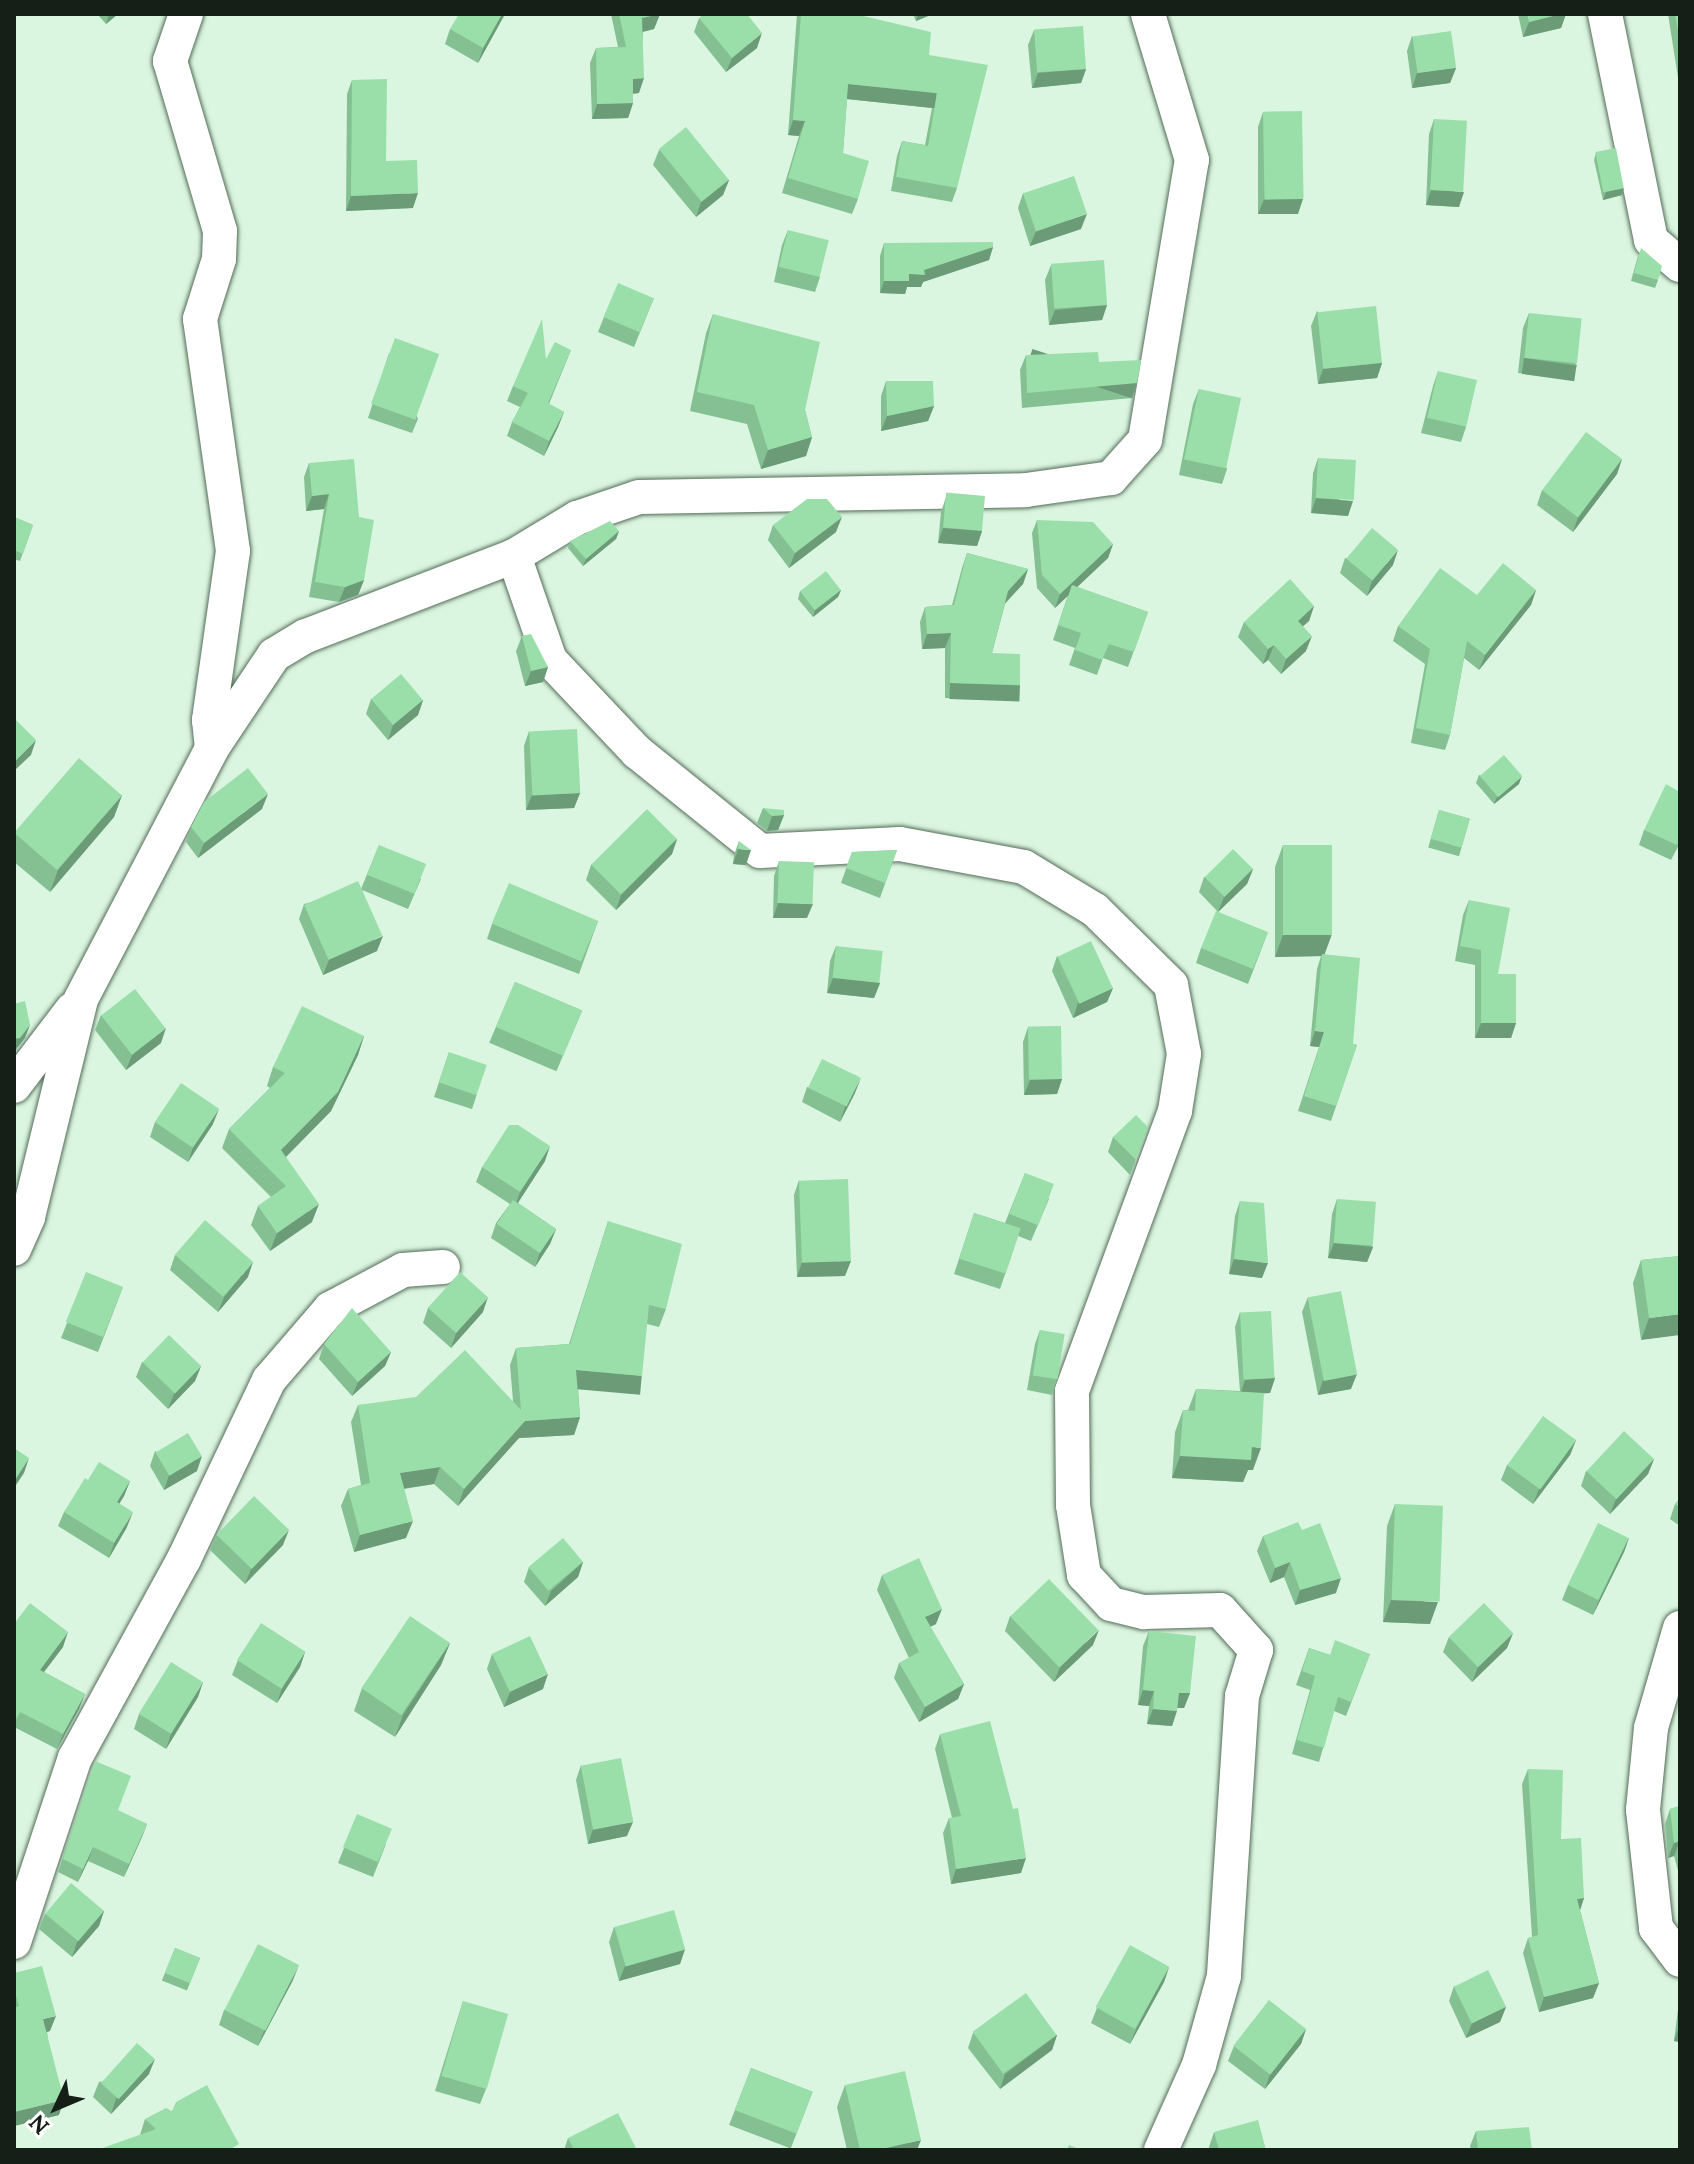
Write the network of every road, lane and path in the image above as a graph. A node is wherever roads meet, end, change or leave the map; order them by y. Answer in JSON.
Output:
{"nodes":[{"id":1,"x":186,"y":14,"type":"edge"},
{"id":2,"x":1148,"y":14,"type":"edge"},
{"id":3,"x":1605,"y":14,"type":"edge"},
{"id":4,"x":1680,"y":265,"type":"edge"},
{"id":5,"x":514,"y":556,"type":"junction"},
{"id":6,"x":212,"y":748,"type":"junction"},
{"id":7,"x":81,"y":999,"type":"junction"},
{"id":8,"x":14,"y":1086,"type":"edge"},
{"id":9,"x":14,"y":1249,"type":"edge"},
{"id":10,"x":443,"y":1267,"type":"dead end"},
{"id":11,"x":1680,"y":1628,"type":"edge"},
{"id":12,"x":14,"y":1942,"type":"edge"},
{"id":13,"x":1680,"y":1960,"type":"edge"},
{"id":14,"x":1161,"y":2150,"type":"edge"}],
"edges":[{"from":1,"to":6,"type":"street"},
{"from":2,"to":5,"type":"street"},
{"from":3,"to":4,"type":"street"},
{"from":5,"to":6,"type":"street"},
{"from":5,"to":14,"type":"street"},
{"from":6,"to":7,"type":"street"},
{"from":7,"to":8,"type":"street"},
{"from":7,"to":9,"type":"street"},
{"from":10,"to":12,"type":"street"},
{"from":11,"to":13,"type":"street"}]}
